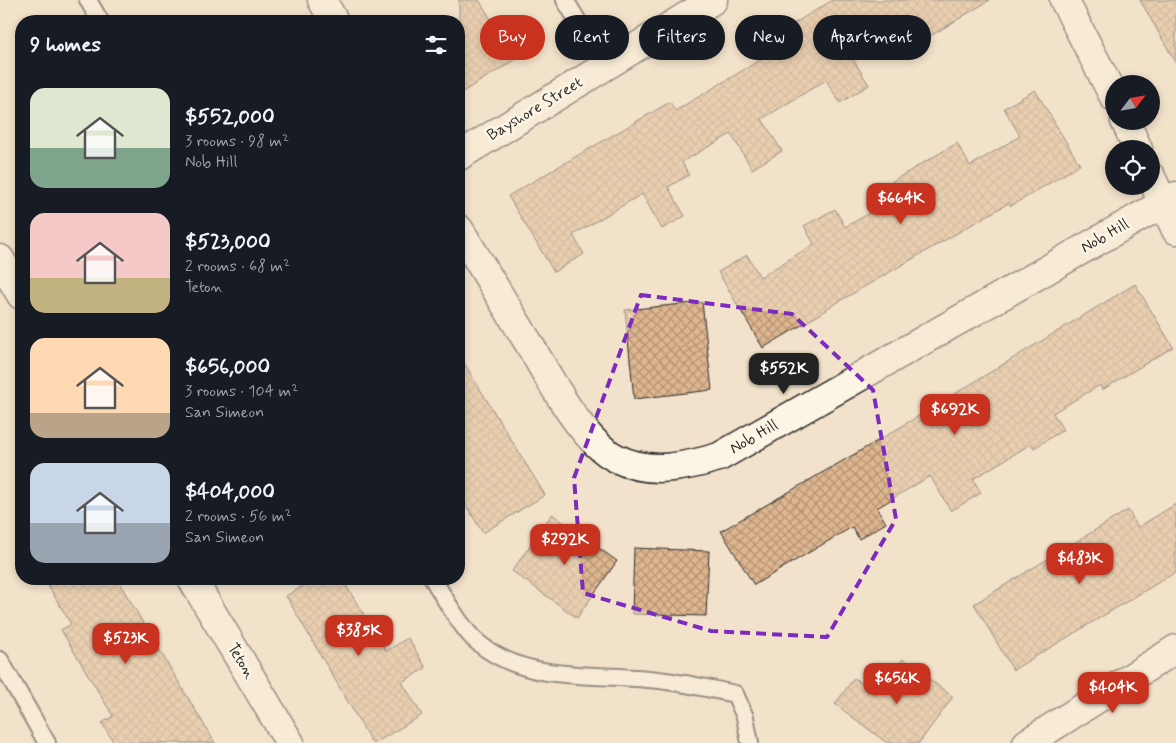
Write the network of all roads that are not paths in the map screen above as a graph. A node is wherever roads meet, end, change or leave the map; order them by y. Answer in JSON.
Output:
{"nodes":[{"id":1,"x":88,"y":0,"type":"edge"},
{"id":2,"x":322,"y":0,"type":"edge"},
{"id":3,"x":565,"y":0,"type":"edge"},
{"id":4,"x":714,"y":0,"type":"edge"},
{"id":5,"x":1064,"y":0,"type":"edge"},
{"id":6,"x":97,"y":15,"type":"edge"},
{"id":7,"x":331,"y":15,"type":"edge"},
{"id":8,"x":605,"y":66,"type":"junction"},
{"id":9,"x":1105,"y":80,"type":"edge"},
{"id":10,"x":465,"y":152,"type":"edge"},
{"id":11,"x":1160,"y":187,"type":"edge"},
{"id":12,"x":1170,"y":199,"type":"edge"},
{"id":13,"x":1176,"y":230,"type":"edge"},
{"id":14,"x":465,"y":239,"type":"edge"},
{"id":15,"x":0,"y":259,"type":"edge"},
{"id":16,"x":15,"y":285,"type":"edge"},
{"id":17,"x":196,"y":585,"type":"edge"},
{"id":18,"x":437,"y":585,"type":"edge"},
{"id":19,"x":1176,"y":650,"type":"edge"},
{"id":20,"x":0,"y":660,"type":"edge"},
{"id":21,"x":47,"y":743,"type":"edge"},
{"id":22,"x":290,"y":743,"type":"edge"},
{"id":23,"x":750,"y":743,"type":"edge"},
{"id":24,"x":1027,"y":743,"type":"edge"}],
"edges":[{"from":1,"to":6,"type":"lane"},
{"from":2,"to":7,"type":"street"},
{"from":3,"to":8,"type":"lane"},
{"from":4,"to":8,"type":"street","name":"Bayshore Street"},
{"from":5,"to":9,"type":"street"},
{"from":8,"to":10,"type":"street","name":"Bayshore Street"},
{"from":11,"to":12,"type":"street"},
{"from":12,"to":13,"type":"street"},
{"from":12,"to":14,"type":"street","name":"Nob Hill"},
{"from":15,"to":16,"type":"street"},
{"from":17,"to":22,"type":"street","name":"Teton"},
{"from":18,"to":23,"type":"lane"},
{"from":19,"to":24,"type":"street"},
{"from":20,"to":21,"type":"lane"}]}
